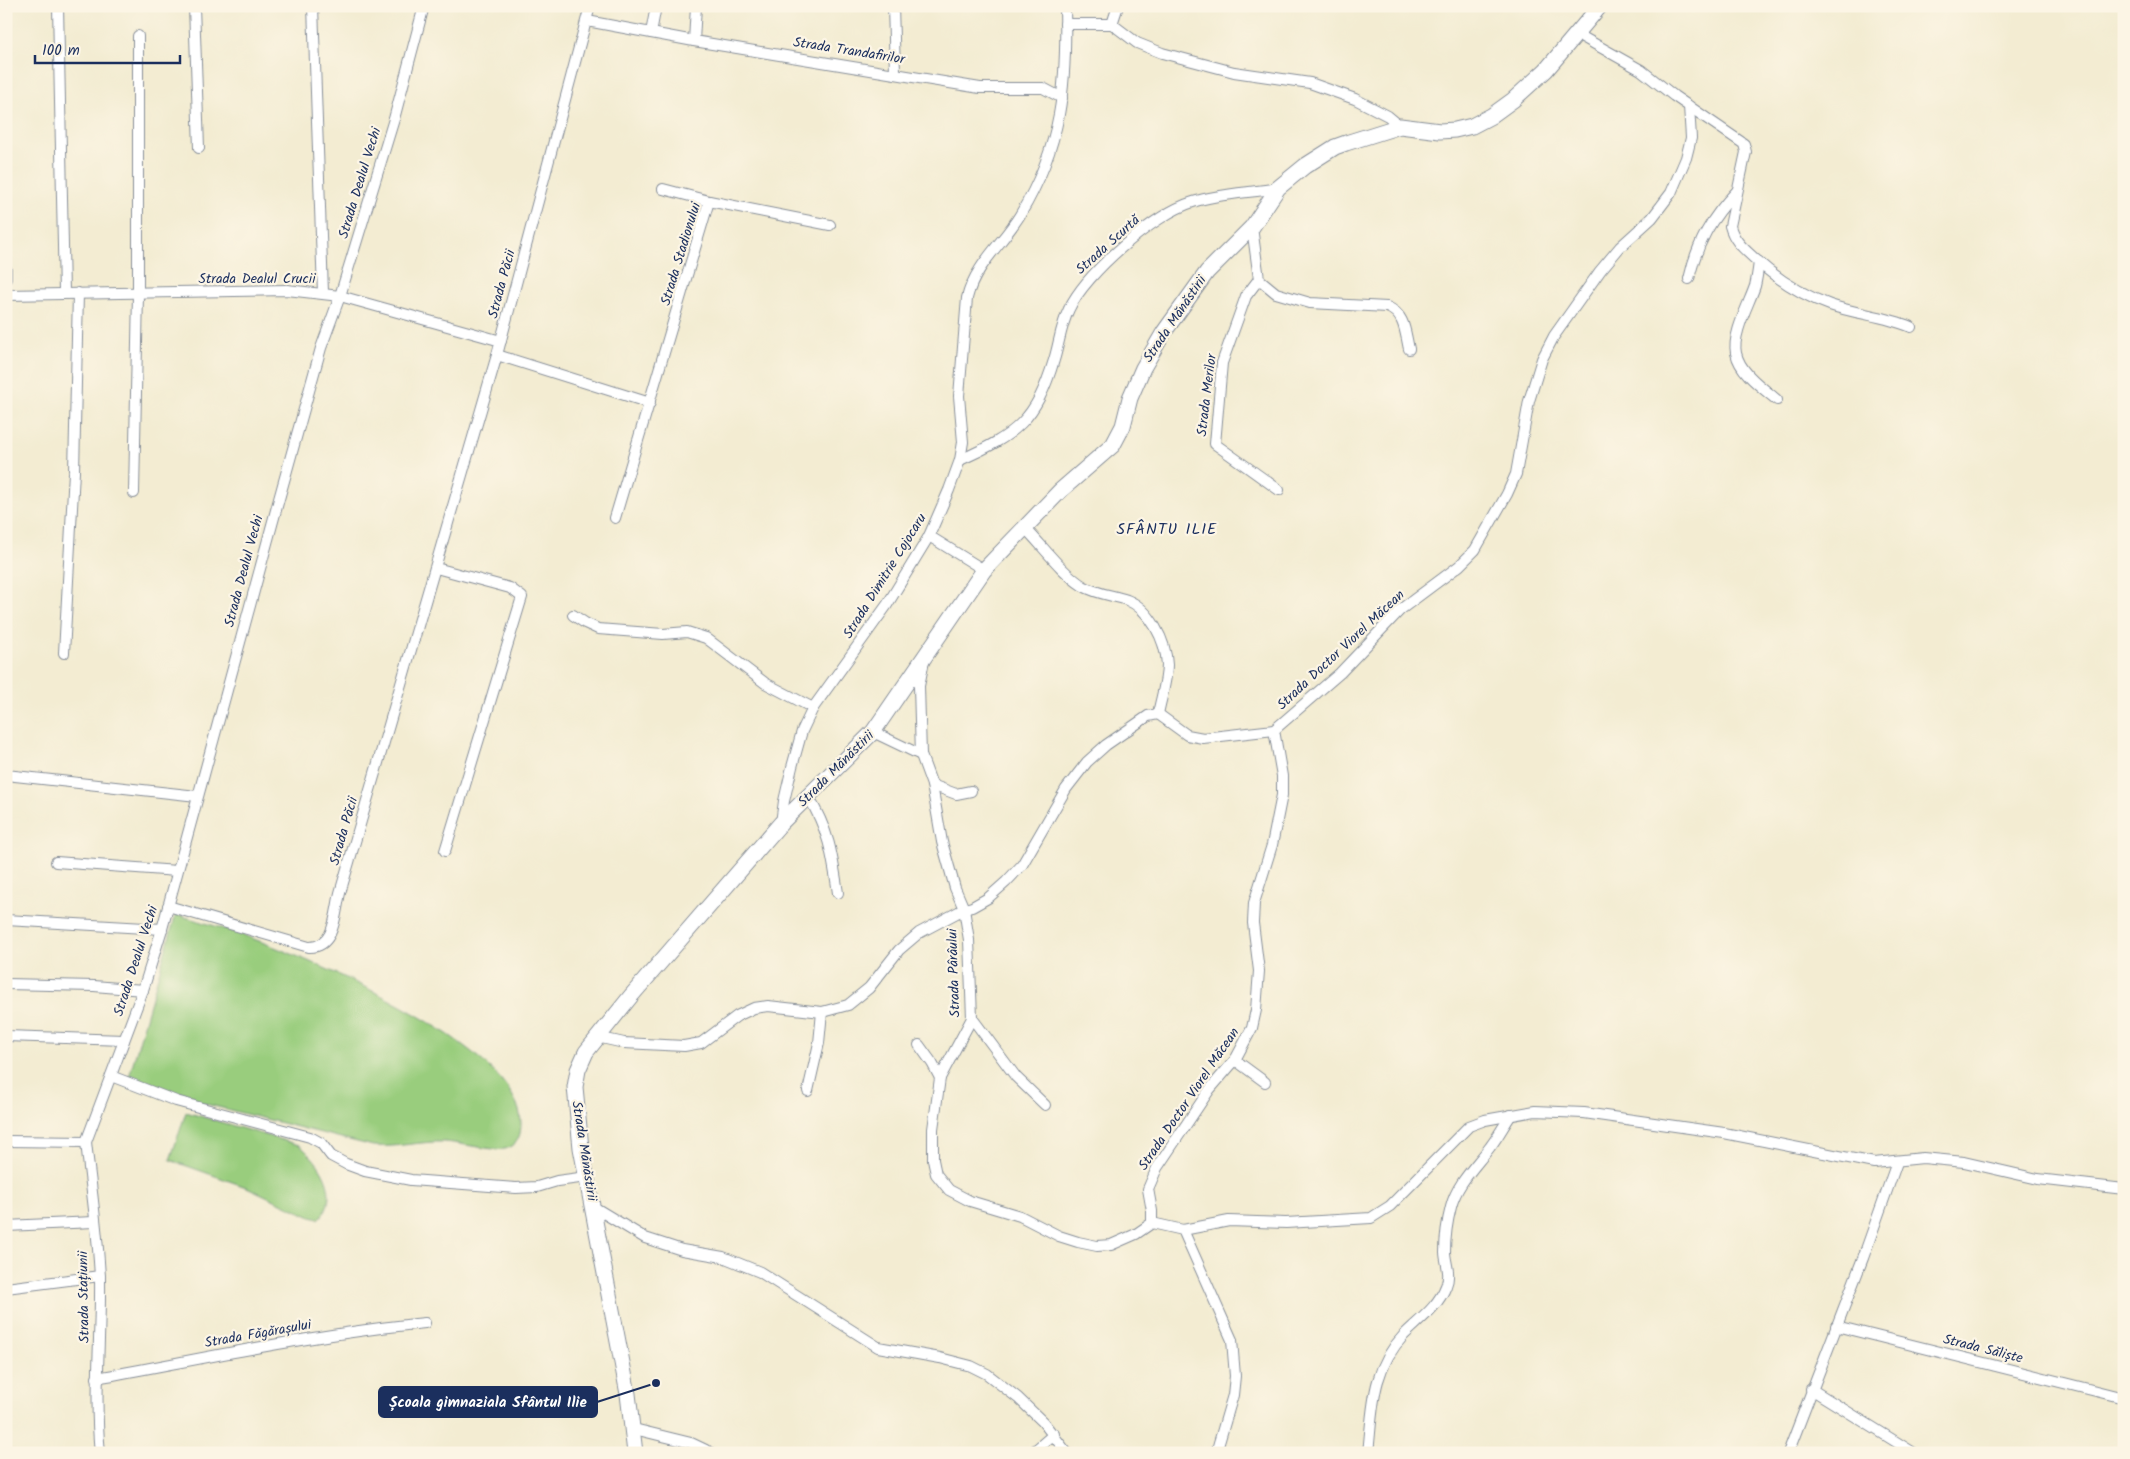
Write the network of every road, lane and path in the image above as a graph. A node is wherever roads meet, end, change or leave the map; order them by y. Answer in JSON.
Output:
{"nodes":[{"id":1,"x":58,"y":6,"type":"edge"},
{"id":2,"x":194,"y":6,"type":"edge"},
{"id":3,"x":313,"y":6,"type":"edge"},
{"id":4,"x":424,"y":6,"type":"edge"},
{"id":5,"x":590,"y":6,"type":"edge"},
{"id":6,"x":656,"y":6,"type":"edge"},
{"id":7,"x":696,"y":6,"type":"edge"},
{"id":8,"x":893,"y":6,"type":"edge"},
{"id":9,"x":1064,"y":6,"type":"edge"},
{"id":10,"x":1118,"y":6,"type":"edge"},
{"id":11,"x":1600,"y":6,"type":"edge"},
{"id":12,"x":587,"y":21,"type":"junction"},
{"id":13,"x":1065,"y":24,"type":"junction"},
{"id":14,"x":1112,"y":24,"type":"junction"},
{"id":15,"x":651,"y":33,"type":"junction"},
{"id":16,"x":1577,"y":34,"type":"junction"},
{"id":17,"x":138,"y":36,"type":"dead end"},
{"id":18,"x":694,"y":41,"type":"junction"},
{"id":19,"x":895,"y":72,"type":"junction"},
{"id":20,"x":1064,"y":78,"type":"junction"},
{"id":21,"x":1043,"y":88,"type":"junction"},
{"id":22,"x":1062,"y":98,"type":"junction"},
{"id":23,"x":1689,"y":106,"type":"junction"},
{"id":24,"x":1400,"y":126,"type":"junction"},
{"id":25,"x":199,"y":148,"type":"dead end"},
{"id":26,"x":1278,"y":188,"type":"junction"},
{"id":27,"x":663,"y":189,"type":"dead end"},
{"id":28,"x":1738,"y":191,"type":"junction"},
{"id":29,"x":709,"y":201,"type":"junction"},
{"id":30,"x":830,"y":225,"type":"dead end"},
{"id":31,"x":1252,"y":227,"type":"junction"},
{"id":32,"x":1759,"y":262,"type":"junction"},
{"id":33,"x":6,"y":269,"type":"edge"},
{"id":34,"x":1259,"y":279,"type":"junction"},
{"id":35,"x":1689,"y":279,"type":"dead end"},
{"id":36,"x":6,"y":280,"type":"edge"},
{"id":37,"x":64,"y":293,"type":"junction"},
{"id":38,"x":78,"y":293,"type":"junction"},
{"id":39,"x":138,"y":293,"type":"junction"},
{"id":40,"x":323,"y":293,"type":"junction"},
{"id":41,"x":6,"y":295,"type":"edge"},
{"id":42,"x":340,"y":296,"type":"junction"},
{"id":43,"x":1911,"y":327,"type":"dead end"},
{"id":44,"x":501,"y":341,"type":"junction"},
{"id":45,"x":1409,"y":349,"type":"dead end"},
{"id":46,"x":497,"y":355,"type":"junction"},
{"id":47,"x":1777,"y":400,"type":"dead end"},
{"id":48,"x":650,"y":403,"type":"junction"},
{"id":49,"x":960,"y":460,"type":"junction"},
{"id":50,"x":1279,"y":490,"type":"dead end"},
{"id":51,"x":134,"y":493,"type":"dead end"},
{"id":52,"x":614,"y":518,"type":"dead end"},
{"id":53,"x":1024,"y":526,"type":"junction"},
{"id":54,"x":929,"y":536,"type":"junction"},
{"id":55,"x":436,"y":568,"type":"junction"},
{"id":56,"x":984,"y":570,"type":"junction"},
{"id":57,"x":573,"y":615,"type":"dead end"},
{"id":58,"x":64,"y":653,"type":"dead end"},
{"id":59,"x":924,"y":660,"type":"junction"},
{"id":60,"x":813,"y":708,"type":"junction"},
{"id":61,"x":1158,"y":714,"type":"junction"},
{"id":62,"x":1274,"y":730,"type":"junction"},
{"id":63,"x":873,"y":732,"type":"junction"},
{"id":64,"x":921,"y":756,"type":"junction"},
{"id":65,"x":6,"y":776,"type":"edge"},
{"id":66,"x":932,"y":785,"type":"junction"},
{"id":67,"x":971,"y":791,"type":"dead end"},
{"id":68,"x":197,"y":796,"type":"junction"},
{"id":69,"x":808,"y":796,"type":"junction"},
{"id":70,"x":781,"y":823,"type":"junction"},
{"id":71,"x":445,"y":851,"type":"dead end"},
{"id":72,"x":56,"y":862,"type":"dead end"},
{"id":73,"x":177,"y":871,"type":"junction"},
{"id":74,"x":838,"y":893,"type":"dead end"},
{"id":75,"x":168,"y":906,"type":"junction"},
{"id":76,"x":964,"y":909,"type":"junction"},
{"id":77,"x":6,"y":920,"type":"edge"},
{"id":78,"x":162,"y":929,"type":"junction"},
{"id":79,"x":6,"y":984,"type":"edge"},
{"id":80,"x":142,"y":990,"type":"junction"},
{"id":81,"x":822,"y":1012,"type":"junction"},
{"id":82,"x":972,"y":1018,"type":"junction"},
{"id":83,"x":6,"y":1036,"type":"edge"},
{"id":84,"x":598,"y":1037,"type":"junction"},
{"id":85,"x":124,"y":1040,"type":"junction"},
{"id":86,"x":919,"y":1045,"type":"dead end"},
{"id":87,"x":1234,"y":1060,"type":"junction"},
{"id":88,"x":111,"y":1076,"type":"junction"},
{"id":89,"x":940,"y":1078,"type":"junction"},
{"id":90,"x":1265,"y":1082,"type":"dead end"},
{"id":91,"x":808,"y":1091,"type":"dead end"},
{"id":92,"x":1045,"y":1105,"type":"dead end"},
{"id":93,"x":1510,"y":1115,"type":"junction"},
{"id":94,"x":6,"y":1141,"type":"edge"},
{"id":95,"x":86,"y":1142,"type":"junction"},
{"id":96,"x":1897,"y":1162,"type":"junction"},
{"id":97,"x":587,"y":1177,"type":"junction"},
{"id":98,"x":2124,"y":1189,"type":"edge"},
{"id":99,"x":592,"y":1206,"type":"junction"},
{"id":100,"x":94,"y":1222,"type":"junction"},
{"id":101,"x":1152,"y":1223,"type":"junction"},
{"id":102,"x":6,"y":1226,"type":"edge"},
{"id":103,"x":1183,"y":1230,"type":"junction"},
{"id":104,"x":100,"y":1276,"type":"junction"},
{"id":105,"x":6,"y":1288,"type":"edge"},
{"id":106,"x":425,"y":1324,"type":"dead end"},
{"id":107,"x":1836,"y":1326,"type":"junction"},
{"id":108,"x":97,"y":1378,"type":"junction"},
{"id":109,"x":1811,"y":1389,"type":"junction"},
{"id":110,"x":2124,"y":1398,"type":"edge"},
{"id":111,"x":634,"y":1429,"type":"junction"},
{"id":112,"x":1054,"y":1434,"type":"junction"},
{"id":113,"x":100,"y":1453,"type":"edge"},
{"id":114,"x":635,"y":1453,"type":"edge"},
{"id":115,"x":712,"y":1453,"type":"edge"},
{"id":116,"x":1032,"y":1453,"type":"edge"},
{"id":117,"x":1067,"y":1453,"type":"edge"},
{"id":118,"x":1216,"y":1453,"type":"edge"},
{"id":119,"x":1368,"y":1453,"type":"edge"},
{"id":120,"x":1788,"y":1453,"type":"edge"},
{"id":121,"x":1914,"y":1453,"type":"edge"}],
"edges":[{"from":1,"to":37,"type":"street"},
{"from":2,"to":25,"type":"street"},
{"from":3,"to":40,"type":"street"},
{"from":4,"to":42,"type":"street","name":"Strada Dealul Vechi"},
{"from":5,"to":12,"type":"street","name":"Strada Păcii"},
{"from":6,"to":15,"type":"street"},
{"from":7,"to":18,"type":"street"},
{"from":8,"to":19,"type":"street"},
{"from":9,"to":13,"type":"street","name":"Strada Dimitrie Cojocaru"},
{"from":10,"to":14,"type":"street"},
{"from":11,"to":16,"type":"street","name":"Strada Mănăstirii"},
{"from":12,"to":15,"type":"street","name":"Strada Trandafirilor"},
{"from":12,"to":44,"type":"street","name":"Strada Păcii"},
{"from":13,"to":14,"type":"street"},
{"from":13,"to":20,"type":"street","name":"Strada Dimitrie Cojocaru"},
{"from":14,"to":24,"type":"street","name":"Strada Mănăstirii"},
{"from":15,"to":18,"type":"street","name":"Strada Trandafirilor"},
{"from":16,"to":23,"type":"street"},
{"from":16,"to":24,"type":"street","name":"Strada Mănăstirii"},
{"from":17,"to":39,"type":"street"},
{"from":18,"to":19,"type":"street","name":"Strada Trandafirilor"},
{"from":19,"to":21,"type":"street","name":"Strada Trandafirilor"},
{"from":20,"to":21,"type":"street","name":"Strada Trandafirilor"},
{"from":20,"to":22,"type":"street","name":"Strada Dimitrie Cojocaru"},
{"from":21,"to":22,"type":"street","name":"Strada Trandafirilor"},
{"from":22,"to":49,"type":"street","name":"Strada Dimitrie Cojocaru"},
{"from":23,"to":28,"type":"street"},
{"from":23,"to":62,"type":"street","name":"Strada Doctor Viorel Măcean"},
{"from":24,"to":26,"type":"street","name":"Strada Mănăstirii"},
{"from":26,"to":31,"type":"street","name":"Strada Mănăstirii"},
{"from":26,"to":49,"type":"street","name":"Strada Scurtă"},
{"from":27,"to":29,"type":"street"},
{"from":28,"to":32,"type":"street"},
{"from":28,"to":35,"type":"street"},
{"from":29,"to":30,"type":"street","name":"Strada Stadionului"},
{"from":29,"to":48,"type":"street","name":"Strada Stadionului"},
{"from":31,"to":34,"type":"street"},
{"from":31,"to":53,"type":"street","name":"Strada Mănăstirii"},
{"from":32,"to":43,"type":"street"},
{"from":32,"to":47,"type":"street"},
{"from":33,"to":36,"type":"street"},
{"from":34,"to":45,"type":"street"},
{"from":34,"to":50,"type":"street","name":"Strada Merilor"},
{"from":37,"to":38,"type":"street","name":"Strada Dealul Crucii"},
{"from":37,"to":41,"type":"street","name":"Strada Dealul Crucii"},
{"from":38,"to":39,"type":"street","name":"Strada Dealul Crucii"},
{"from":38,"to":58,"type":"street"},
{"from":39,"to":40,"type":"street","name":"Strada Dealul Crucii"},
{"from":39,"to":51,"type":"street"},
{"from":40,"to":42,"type":"street","name":"Strada Dealul Crucii"},
{"from":42,"to":44,"type":"street","name":"Strada Dealul Crucii"},
{"from":42,"to":68,"type":"street","name":"Strada Dealul Vechi"},
{"from":44,"to":46,"type":"street","name":"Strada Păcii"},
{"from":46,"to":48,"type":"street"},
{"from":46,"to":55,"type":"street","name":"Strada Păcii"},
{"from":48,"to":52,"type":"street","name":"Strada Stadionului"},
{"from":49,"to":54,"type":"street","name":"Strada Dimitrie Cojocaru"},
{"from":53,"to":56,"type":"street","name":"Strada Mănăstirii"},
{"from":53,"to":61,"type":"street"},
{"from":54,"to":56,"type":"street"},
{"from":54,"to":60,"type":"street","name":"Strada Dimitrie Cojocaru"},
{"from":55,"to":71,"type":"street"},
{"from":55,"to":75,"type":"street","name":"Strada Păcii"},
{"from":56,"to":59,"type":"street","name":"Strada Mănăstirii"},
{"from":57,"to":60,"type":"street"},
{"from":59,"to":63,"type":"street","name":"Strada Mănăstirii"},
{"from":59,"to":64,"type":"street"},
{"from":60,"to":70,"type":"street","name":"Strada Dimitrie Cojocaru"},
{"from":61,"to":62,"type":"street","name":"Strada Doctor Viorel Măcean"},
{"from":61,"to":76,"type":"street"},
{"from":62,"to":87,"type":"street","name":"Strada Doctor Viorel Măcean"},
{"from":63,"to":64,"type":"street"},
{"from":63,"to":69,"type":"street","name":"Strada Mănăstirii"},
{"from":64,"to":66,"type":"street"},
{"from":65,"to":68,"type":"street"},
{"from":66,"to":67,"type":"street"},
{"from":66,"to":76,"type":"street"},
{"from":68,"to":73,"type":"street","name":"Strada Dealul Vechi"},
{"from":69,"to":70,"type":"street","name":"Strada Mănăstirii"},
{"from":69,"to":74,"type":"street"},
{"from":70,"to":84,"type":"street","name":"Strada Mănăstirii"},
{"from":72,"to":73,"type":"street"},
{"from":73,"to":75,"type":"street","name":"Strada Dealul Vechi"},
{"from":75,"to":78,"type":"street","name":"Strada Dealul Vechi"},
{"from":76,"to":81,"type":"street","name":"Strada Pârâului"},
{"from":76,"to":82,"type":"street","name":"Strada Pârâului"},
{"from":77,"to":78,"type":"street"},
{"from":78,"to":80,"type":"street","name":"Strada Dealul Vechi"},
{"from":79,"to":80,"type":"street"},
{"from":80,"to":85,"type":"street","name":"Strada Dealul Vechi"},
{"from":81,"to":84,"type":"street","name":"Strada Pârâului"},
{"from":81,"to":91,"type":"street"},
{"from":82,"to":89,"type":"street","name":"Strada Pârâului"},
{"from":82,"to":92,"type":"street"},
{"from":83,"to":85,"type":"street"},
{"from":84,"to":97,"type":"street","name":"Strada Mănăstirii"},
{"from":85,"to":88,"type":"street","name":"Strada Dealul Vechi"},
{"from":86,"to":89,"type":"street"},
{"from":87,"to":90,"type":"street"},
{"from":87,"to":101,"type":"street","name":"Strada Doctor Viorel Măcean"},
{"from":88,"to":95,"type":"street","name":"Strada Dealul Vechi"},
{"from":88,"to":97,"type":"street"},
{"from":89,"to":101,"type":"street","name":"Strada Pârâului"},
{"from":93,"to":96,"type":"street"},
{"from":93,"to":103,"type":"street"},
{"from":93,"to":119,"type":"street"},
{"from":94,"to":95,"type":"street"},
{"from":95,"to":100,"type":"street","name":"Strada Stațiunii"},
{"from":96,"to":98,"type":"street"},
{"from":96,"to":107,"type":"street"},
{"from":97,"to":99,"type":"street","name":"Strada Mănăstirii"},
{"from":99,"to":111,"type":"street","name":"Strada Mănăstirii"},
{"from":99,"to":112,"type":"street"},
{"from":100,"to":102,"type":"street"},
{"from":100,"to":104,"type":"street","name":"Strada Stațiunii"},
{"from":101,"to":103,"type":"street"},
{"from":103,"to":118,"type":"street"},
{"from":104,"to":105,"type":"street"},
{"from":104,"to":108,"type":"street","name":"Strada Stațiunii"},
{"from":106,"to":108,"type":"street","name":"Strada Făgărașului"},
{"from":107,"to":109,"type":"street"},
{"from":107,"to":110,"type":"street","name":"Strada Săliște"},
{"from":108,"to":113,"type":"street","name":"Strada Stațiunii"},
{"from":109,"to":120,"type":"street"},
{"from":109,"to":121,"type":"street"},
{"from":111,"to":114,"type":"street","name":"Strada Mănăstirii"},
{"from":111,"to":115,"type":"street"},
{"from":112,"to":116,"type":"street"},
{"from":112,"to":117,"type":"street"}]}
